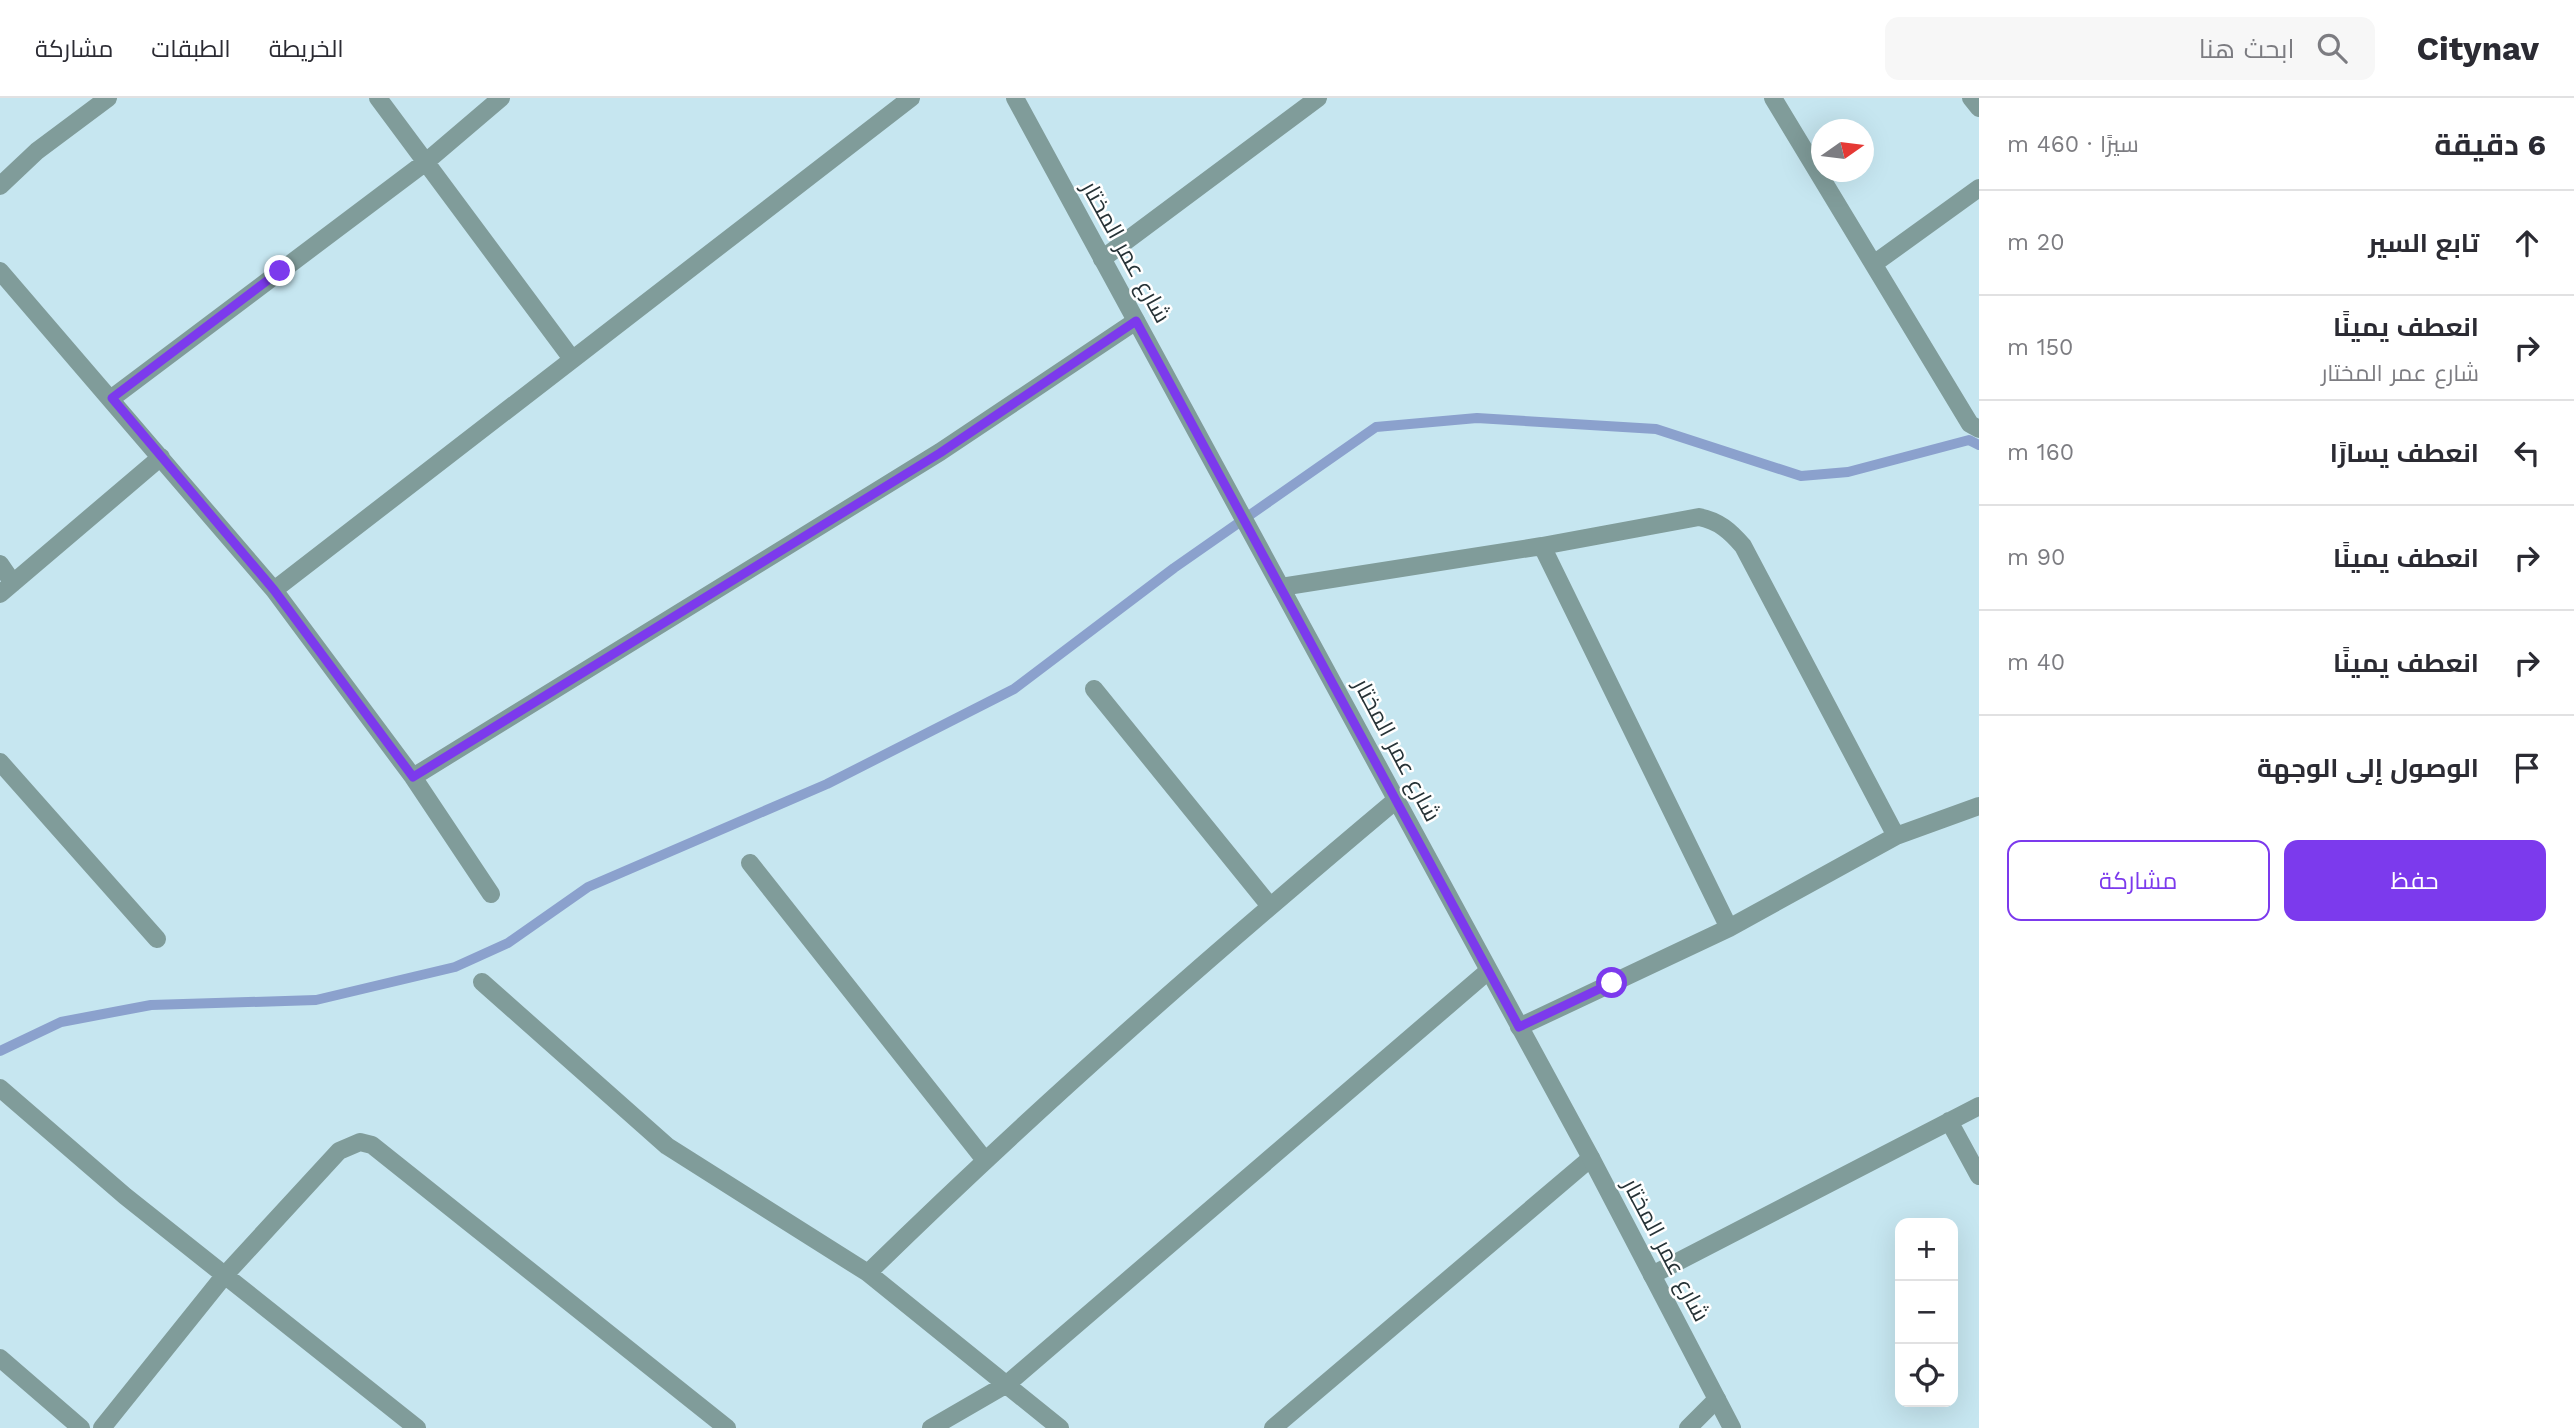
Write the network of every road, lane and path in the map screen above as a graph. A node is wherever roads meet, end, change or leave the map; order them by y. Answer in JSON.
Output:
{"nodes":[{"id":1,"x":108,"y":98,"type":"edge"},
{"id":2,"x":378,"y":98,"type":"edge"},
{"id":3,"x":501,"y":98,"type":"edge"},
{"id":4,"x":911,"y":98,"type":"edge"},
{"id":5,"x":1016,"y":98,"type":"edge"},
{"id":6,"x":1318,"y":98,"type":"edge"},
{"id":7,"x":1773,"y":98,"type":"edge"},
{"id":8,"x":1971,"y":98,"type":"edge"},
{"id":9,"x":1979,"y":108,"type":"edge"},
{"id":10,"x":427,"y":160,"type":"junction"},
{"id":11,"x":0,"y":186,"type":"edge"},
{"id":12,"x":1979,"y":188,"type":"edge"},
{"id":13,"x":1102,"y":259,"type":"junction"},
{"id":14,"x":1875,"y":263,"type":"junction"},
{"id":15,"x":0,"y":271,"type":"edge"},
{"id":16,"x":1136,"y":321,"type":"junction"},
{"id":17,"x":572,"y":359,"type":"junction"},
{"id":18,"x":112,"y":398,"type":"junction"},
{"id":19,"x":1979,"y":429,"type":"edge"},
{"id":20,"x":161,"y":457,"type":"junction"},
{"id":21,"x":1542,"y":546,"type":"junction"},
{"id":22,"x":0,"y":564,"type":"edge"},
{"id":23,"x":1281,"y":587,"type":"junction"},
{"id":24,"x":7,"y":589,"type":"edge"},
{"id":25,"x":274,"y":590,"type":"junction"},
{"id":26,"x":1094,"y":690,"type":"dead end"},
{"id":27,"x":0,"y":762,"type":"edge"},
{"id":28,"x":413,"y":777,"type":"junction"},
{"id":29,"x":1396,"y":800,"type":"junction"},
{"id":30,"x":1979,"y":806,"type":"edge"},
{"id":31,"x":1896,"y":836,"type":"junction"},
{"id":32,"x":750,"y":863,"type":"dead end"},
{"id":33,"x":491,"y":894,"type":"dead end"},
{"id":34,"x":1270,"y":906,"type":"junction"},
{"id":35,"x":1729,"y":928,"type":"junction"},
{"id":36,"x":157,"y":939,"type":"dead end"},
{"id":37,"x":1487,"y":972,"type":"junction"},
{"id":38,"x":482,"y":982,"type":"dead end"},
{"id":39,"x":1519,"y":1027,"type":"junction"},
{"id":40,"x":6,"y":1094,"type":"edge"},
{"id":41,"x":1979,"y":1106,"type":"edge"},
{"id":42,"x":1949,"y":1121,"type":"junction"},
{"id":43,"x":1591,"y":1158,"type":"junction"},
{"id":44,"x":984,"y":1159,"type":"junction"},
{"id":45,"x":1979,"y":1177,"type":"edge"},
{"id":46,"x":868,"y":1273,"type":"junction"},
{"id":47,"x":1652,"y":1275,"type":"junction"},
{"id":48,"x":224,"y":1276,"type":"junction"},
{"id":49,"x":0,"y":1358,"type":"edge"},
{"id":50,"x":1007,"y":1384,"type":"junction"},
{"id":51,"x":1717,"y":1399,"type":"junction"},
{"id":52,"x":81,"y":1428,"type":"edge"},
{"id":53,"x":102,"y":1428,"type":"edge"},
{"id":54,"x":417,"y":1428,"type":"edge"},
{"id":55,"x":727,"y":1428,"type":"edge"},
{"id":56,"x":931,"y":1428,"type":"edge"},
{"id":57,"x":1060,"y":1428,"type":"edge"},
{"id":58,"x":1273,"y":1428,"type":"edge"},
{"id":59,"x":1688,"y":1428,"type":"edge"},
{"id":60,"x":1732,"y":1428,"type":"edge"}],
"edges":[{"from":1,"to":11,"type":"street"},
{"from":2,"to":10,"type":"street"},
{"from":3,"to":10,"type":"street"},
{"from":4,"to":17,"type":"street"},
{"from":5,"to":13,"type":"street","name":"شارع عمر المختار"},
{"from":6,"to":13,"type":"street"},
{"from":7,"to":14,"type":"street"},
{"from":8,"to":9,"type":"street"},
{"from":10,"to":17,"type":"street"},
{"from":10,"to":18,"type":"street"},
{"from":12,"to":14,"type":"street"},
{"from":13,"to":16,"type":"street","name":"شارع عمر المختار"},
{"from":14,"to":19,"type":"street"},
{"from":15,"to":18,"type":"street"},
{"from":16,"to":23,"type":"street","name":"شارع عمر المختار"},
{"from":16,"to":28,"type":"street"},
{"from":17,"to":25,"type":"street"},
{"from":18,"to":20,"type":"street"},
{"from":20,"to":24,"type":"street"},
{"from":20,"to":25,"type":"street"},
{"from":21,"to":23,"type":"street"},
{"from":21,"to":31,"type":"street"},
{"from":21,"to":35,"type":"street"},
{"from":22,"to":24,"type":"street"},
{"from":23,"to":29,"type":"street","name":"شارع عمر المختار"},
{"from":25,"to":28,"type":"street"},
{"from":26,"to":34,"type":"street"},
{"from":27,"to":36,"type":"street"},
{"from":28,"to":33,"type":"street"},
{"from":29,"to":34,"type":"street"},
{"from":29,"to":37,"type":"street","name":"شارع عمر المختار"},
{"from":30,"to":31,"type":"street"},
{"from":31,"to":35,"type":"street"},
{"from":32,"to":44,"type":"street"},
{"from":34,"to":44,"type":"street"},
{"from":35,"to":39,"type":"street"},
{"from":37,"to":39,"type":"street","name":"شارع عمر المختار"},
{"from":37,"to":50,"type":"street"},
{"from":38,"to":46,"type":"street"},
{"from":39,"to":43,"type":"street","name":"شارع عمر المختار"},
{"from":40,"to":48,"type":"street"},
{"from":41,"to":42,"type":"street"},
{"from":42,"to":45,"type":"street"},
{"from":42,"to":47,"type":"street"},
{"from":43,"to":47,"type":"street","name":"شارع عمر المختار"},
{"from":43,"to":58,"type":"street"},
{"from":44,"to":46,"type":"street"},
{"from":46,"to":50,"type":"street"},
{"from":47,"to":51,"type":"street","name":"شارع عمر المختار"},
{"from":48,"to":53,"type":"street"},
{"from":48,"to":54,"type":"street"},
{"from":48,"to":55,"type":"street"},
{"from":49,"to":52,"type":"street"},
{"from":50,"to":56,"type":"street"},
{"from":50,"to":57,"type":"street"},
{"from":51,"to":59,"type":"street"},
{"from":51,"to":60,"type":"street","name":"شارع عمر المختار"}]}
